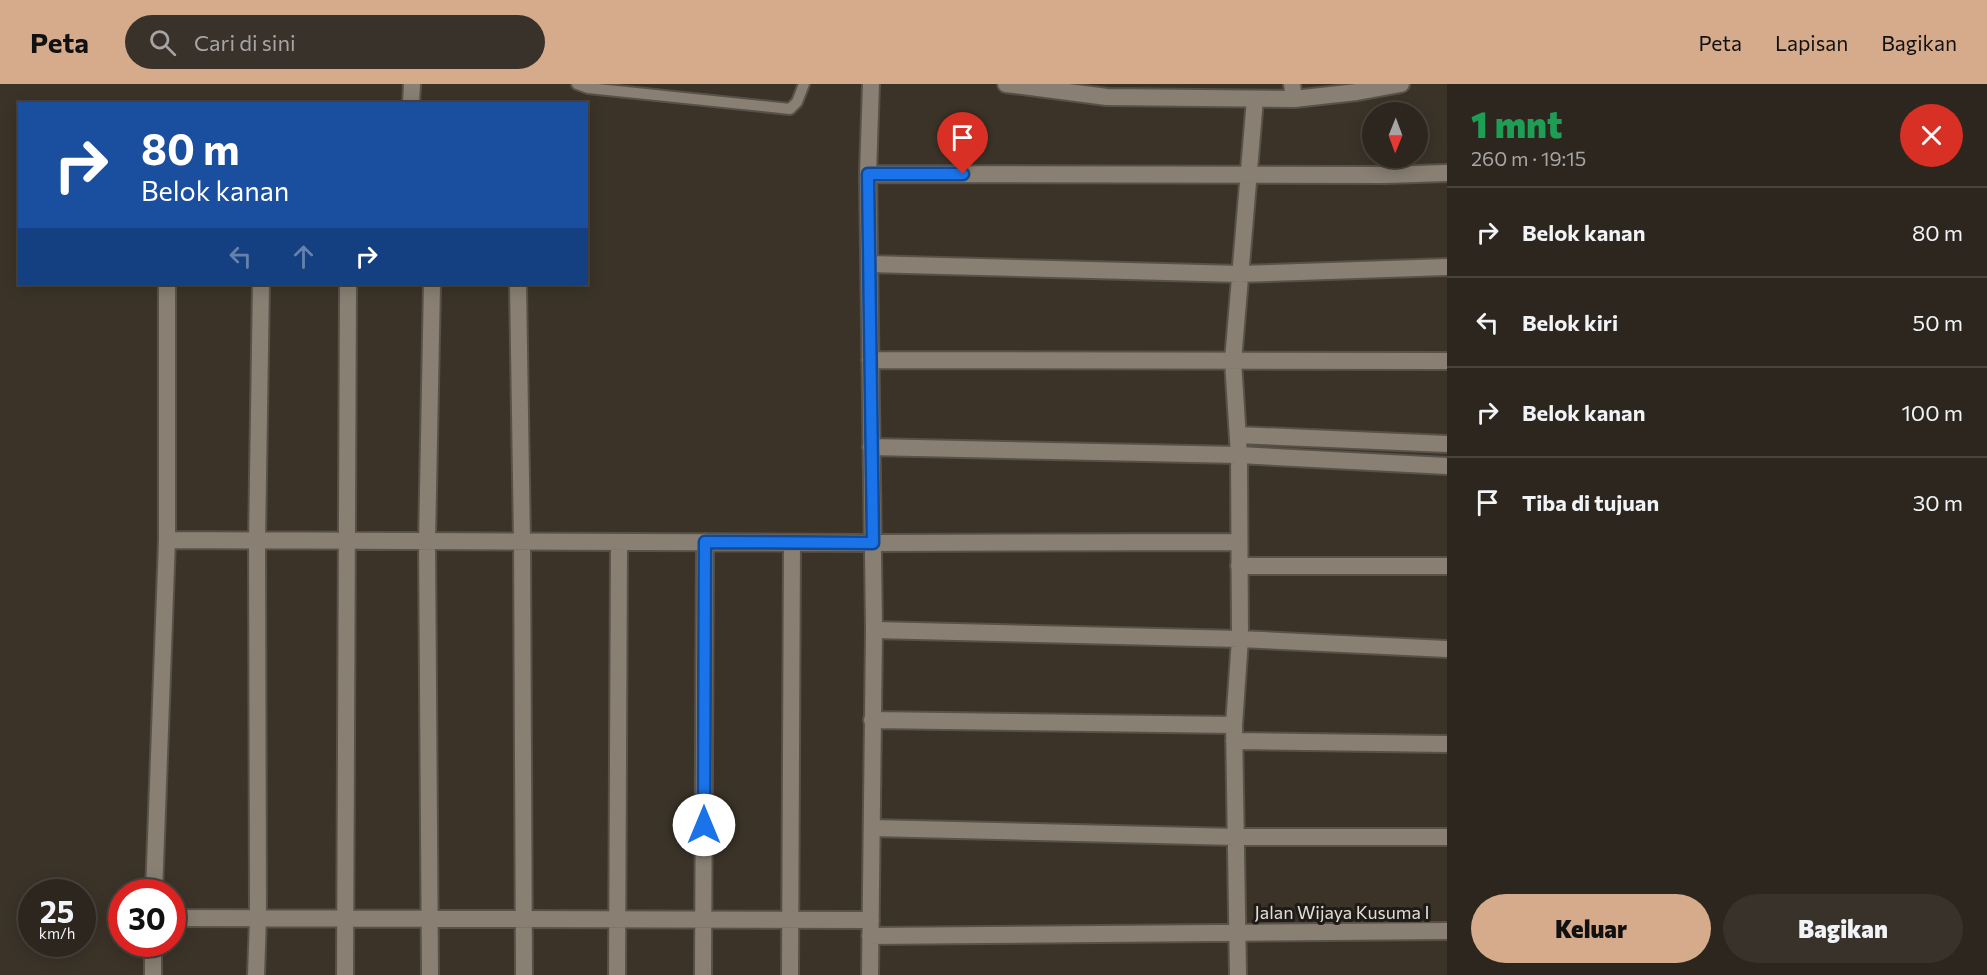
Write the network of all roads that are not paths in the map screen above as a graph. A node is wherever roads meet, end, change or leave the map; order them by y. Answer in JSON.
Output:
{"nodes":[{"id":1,"x":412,"y":84,"type":"edge"},
{"id":2,"x":577,"y":84,"type":"edge"},
{"id":3,"x":804,"y":84,"type":"edge"},
{"id":4,"x":871,"y":84,"type":"edge"},
{"id":5,"x":1006,"y":84,"type":"edge"},
{"id":6,"x":1401,"y":84,"type":"edge"},
{"id":7,"x":1293,"y":91,"type":"edge"},
{"id":8,"x":1255,"y":99,"type":"junction"},
{"id":9,"x":411,"y":102,"type":"edge"},
{"id":10,"x":1447,"y":173,"type":"edge"},
{"id":11,"x":868,"y":174,"type":"junction"},
{"id":12,"x":1248,"y":174,"type":"junction"},
{"id":13,"x":869,"y":264,"type":"junction"},
{"id":14,"x":1447,"y":267,"type":"edge"},
{"id":15,"x":1240,"y":274,"type":"junction"},
{"id":16,"x":167,"y":285,"type":"edge"},
{"id":17,"x":261,"y":285,"type":"edge"},
{"id":18,"x":348,"y":285,"type":"edge"},
{"id":19,"x":432,"y":285,"type":"edge"},
{"id":20,"x":518,"y":285,"type":"edge"},
{"id":21,"x":870,"y":360,"type":"junction"},
{"id":22,"x":1233,"y":361,"type":"junction"},
{"id":23,"x":1447,"y":361,"type":"edge"},
{"id":24,"x":1238,"y":435,"type":"junction"},
{"id":25,"x":1447,"y":444,"type":"edge"},
{"id":26,"x":871,"y":447,"type":"junction"},
{"id":27,"x":1239,"y":455,"type":"junction"},
{"id":28,"x":1447,"y":466,"type":"edge"},
{"id":29,"x":167,"y":540,"type":"junction"},
{"id":30,"x":257,"y":541,"type":"junction"},
{"id":31,"x":347,"y":541,"type":"junction"},
{"id":32,"x":427,"y":542,"type":"junction"},
{"id":33,"x":522,"y":542,"type":"junction"},
{"id":34,"x":619,"y":542,"type":"junction"},
{"id":35,"x":705,"y":542,"type":"junction"},
{"id":36,"x":1239,"y":542,"type":"junction"},
{"id":37,"x":792,"y":543,"type":"junction"},
{"id":38,"x":873,"y":543,"type":"junction"},
{"id":39,"x":1239,"y":566,"type":"junction"},
{"id":40,"x":1447,"y":566,"type":"edge"},
{"id":41,"x":874,"y":630,"type":"junction"},
{"id":42,"x":1239,"y":639,"type":"junction"},
{"id":43,"x":1447,"y":648,"type":"edge"},
{"id":44,"x":872,"y":720,"type":"junction"},
{"id":45,"x":1234,"y":733,"type":"junction"},
{"id":46,"x":1447,"y":744,"type":"edge"},
{"id":47,"x":872,"y":828,"type":"junction"},
{"id":48,"x":1236,"y":837,"type":"junction"},
{"id":49,"x":1447,"y":837,"type":"edge"},
{"id":50,"x":154,"y":879,"type":"edge"},
{"id":51,"x":186,"y":918,"type":"edge"},
{"id":52,"x":258,"y":918,"type":"junction"},
{"id":53,"x":345,"y":918,"type":"junction"},
{"id":54,"x":430,"y":918,"type":"junction"},
{"id":55,"x":524,"y":919,"type":"junction"},
{"id":56,"x":617,"y":919,"type":"junction"},
{"id":57,"x":704,"y":920,"type":"junction"},
{"id":58,"x":790,"y":920,"type":"junction"},
{"id":59,"x":870,"y":928,"type":"junction"},
{"id":60,"x":1447,"y":932,"type":"edge"},
{"id":61,"x":1236,"y":933,"type":"junction"},
{"id":62,"x":153,"y":957,"type":"edge"},
{"id":63,"x":153,"y":975,"type":"edge"},
{"id":64,"x":256,"y":975,"type":"edge"},
{"id":65,"x":345,"y":975,"type":"edge"},
{"id":66,"x":430,"y":975,"type":"edge"},
{"id":67,"x":524,"y":975,"type":"edge"},
{"id":68,"x":617,"y":975,"type":"edge"},
{"id":69,"x":704,"y":975,"type":"edge"},
{"id":70,"x":790,"y":975,"type":"edge"},
{"id":71,"x":870,"y":975,"type":"edge"},
{"id":72,"x":1238,"y":975,"type":"edge"}],
"edges":[{"from":1,"to":9,"type":"street"},
{"from":2,"to":3,"type":"lane"},
{"from":4,"to":11,"type":"street"},
{"from":5,"to":8,"type":"street"},
{"from":6,"to":7,"type":"street"},
{"from":7,"to":8,"type":"street"},
{"from":8,"to":12,"type":"street"},
{"from":10,"to":12,"type":"street"},
{"from":11,"to":12,"type":"street"},
{"from":11,"to":13,"type":"street"},
{"from":12,"to":15,"type":"street"},
{"from":13,"to":15,"type":"street"},
{"from":13,"to":21,"type":"street"},
{"from":14,"to":15,"type":"street"},
{"from":15,"to":22,"type":"street"},
{"from":16,"to":29,"type":"street"},
{"from":17,"to":30,"type":"street"},
{"from":18,"to":31,"type":"street"},
{"from":19,"to":32,"type":"street"},
{"from":20,"to":33,"type":"street"},
{"from":21,"to":22,"type":"street"},
{"from":21,"to":26,"type":"street"},
{"from":22,"to":23,"type":"street"},
{"from":22,"to":24,"type":"street"},
{"from":24,"to":25,"type":"street"},
{"from":24,"to":27,"type":"street"},
{"from":26,"to":27,"type":"street"},
{"from":26,"to":38,"type":"street"},
{"from":27,"to":28,"type":"street"},
{"from":27,"to":36,"type":"street"},
{"from":29,"to":30,"type":"street"},
{"from":29,"to":50,"type":"street"},
{"from":30,"to":31,"type":"street"},
{"from":30,"to":52,"type":"street"},
{"from":31,"to":32,"type":"street"},
{"from":31,"to":53,"type":"street"},
{"from":32,"to":33,"type":"street"},
{"from":32,"to":54,"type":"street"},
{"from":33,"to":34,"type":"street"},
{"from":33,"to":55,"type":"street"},
{"from":34,"to":35,"type":"street"},
{"from":34,"to":56,"type":"street"},
{"from":35,"to":37,"type":"street"},
{"from":35,"to":57,"type":"street"},
{"from":36,"to":38,"type":"street"},
{"from":36,"to":39,"type":"street"},
{"from":37,"to":38,"type":"street"},
{"from":37,"to":58,"type":"street"},
{"from":38,"to":41,"type":"street"},
{"from":39,"to":40,"type":"street"},
{"from":39,"to":42,"type":"street"},
{"from":41,"to":42,"type":"street"},
{"from":41,"to":44,"type":"street"},
{"from":42,"to":43,"type":"street"},
{"from":42,"to":45,"type":"street"},
{"from":44,"to":45,"type":"street"},
{"from":44,"to":47,"type":"street"},
{"from":45,"to":46,"type":"street"},
{"from":45,"to":48,"type":"street"},
{"from":47,"to":48,"type":"street"},
{"from":47,"to":59,"type":"street"},
{"from":48,"to":49,"type":"street"},
{"from":48,"to":61,"type":"street"},
{"from":51,"to":52,"type":"street","name":"Jalan Wijaya Kusuma I"},
{"from":52,"to":53,"type":"street","name":"Jalan Wijaya Kusuma I"},
{"from":52,"to":64,"type":"street"},
{"from":53,"to":54,"type":"street","name":"Jalan Wijaya Kusuma I"},
{"from":53,"to":65,"type":"street"},
{"from":54,"to":55,"type":"street","name":"Jalan Wijaya Kusuma I"},
{"from":54,"to":66,"type":"street"},
{"from":55,"to":56,"type":"street","name":"Jalan Wijaya Kusuma I"},
{"from":55,"to":67,"type":"street"},
{"from":56,"to":57,"type":"street","name":"Jalan Wijaya Kusuma I"},
{"from":56,"to":68,"type":"street"},
{"from":57,"to":58,"type":"street","name":"Jalan Wijaya Kusuma I"},
{"from":57,"to":69,"type":"street"},
{"from":58,"to":59,"type":"street","name":"Jalan Wijaya Kusuma I"},
{"from":58,"to":70,"type":"street"},
{"from":59,"to":61,"type":"street","name":"Jalan Wijaya Kusuma I"},
{"from":59,"to":71,"type":"street"},
{"from":60,"to":61,"type":"street","name":"Jalan Wijaya Kusuma I"},
{"from":61,"to":72,"type":"street"},
{"from":62,"to":63,"type":"street"}]}
